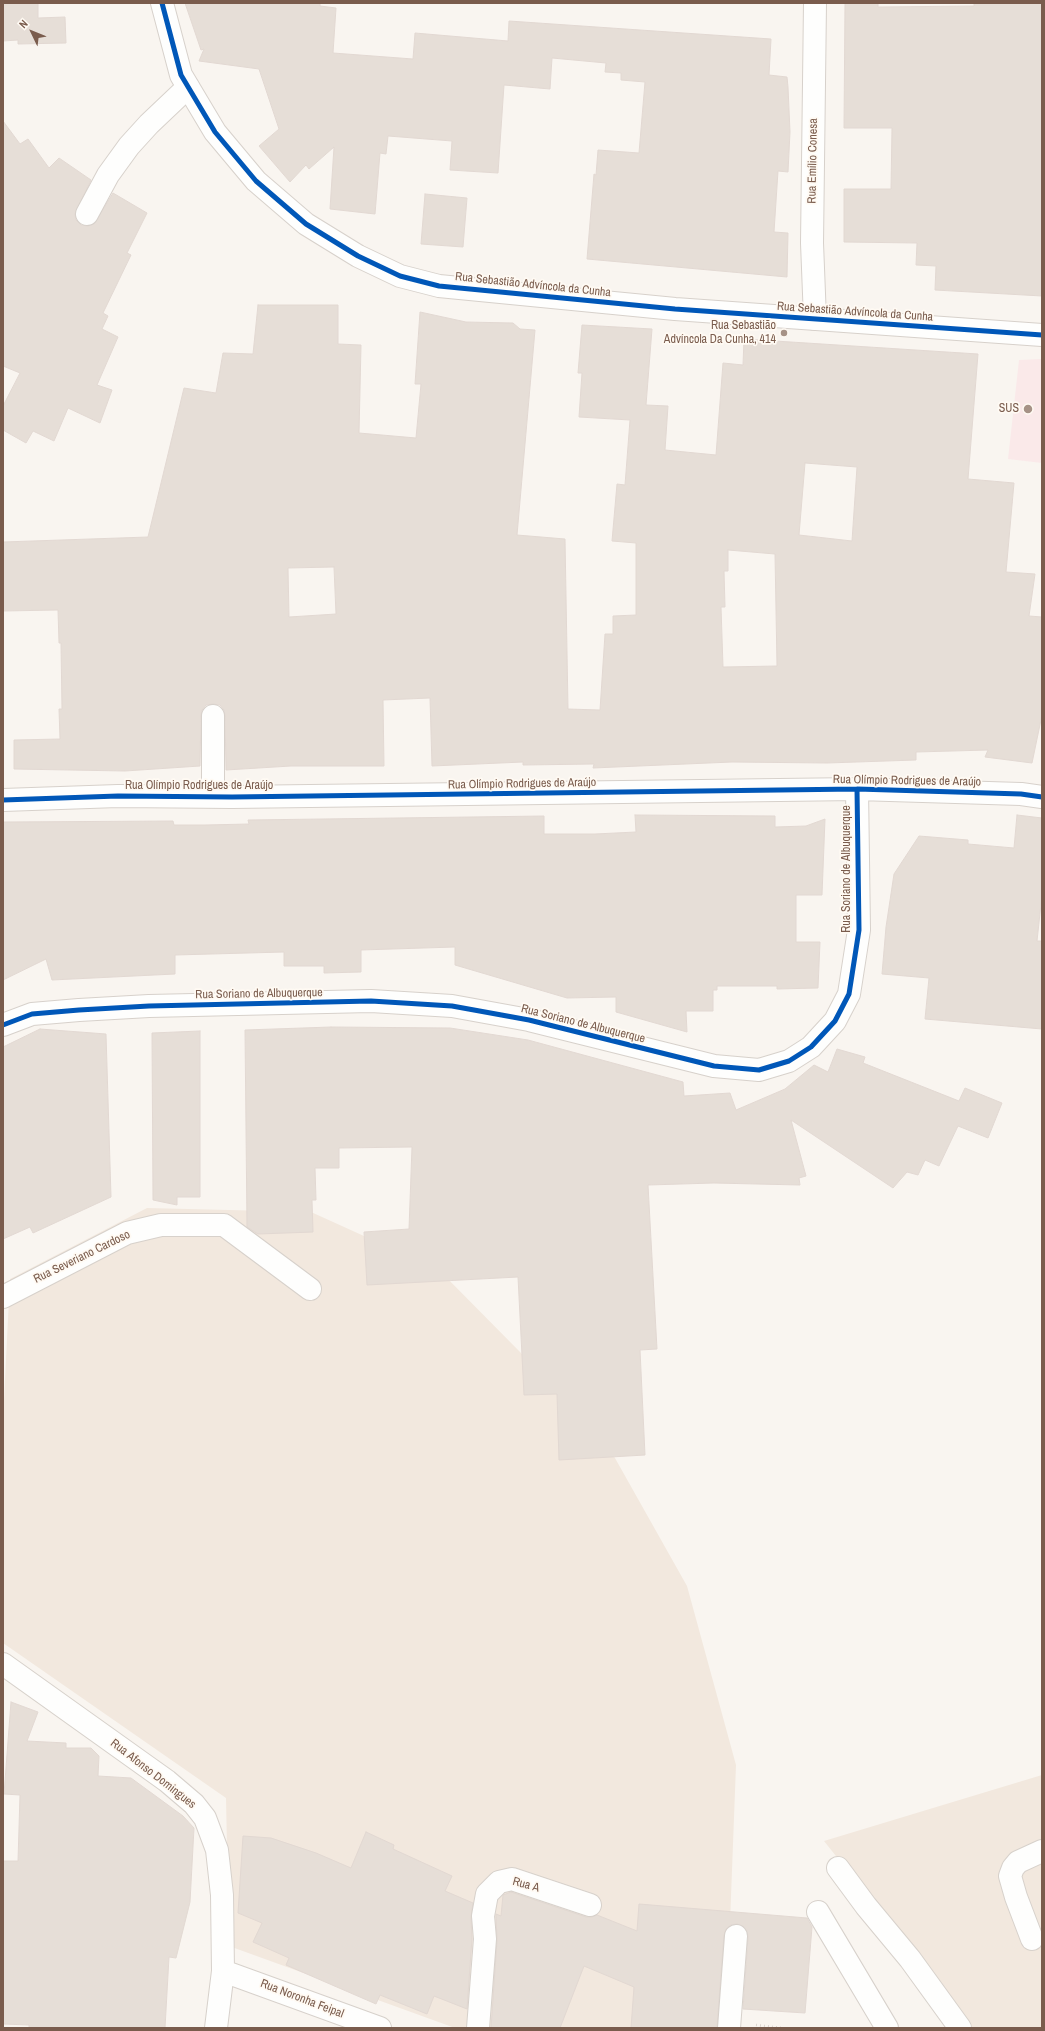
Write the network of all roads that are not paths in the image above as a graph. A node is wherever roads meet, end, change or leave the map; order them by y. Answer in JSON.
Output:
{"nodes":[{"id":1,"x":162,"y":3,"type":"edge"},
{"id":2,"x":815,"y":3,"type":"edge"},
{"id":3,"x":188,"y":87,"type":"junction"},
{"id":4,"x":86,"y":214,"type":"dead end"},
{"id":5,"x":815,"y":319,"type":"junction"},
{"id":6,"x":1042,"y":335,"type":"edge"},
{"id":7,"x":214,"y":716,"type":"dead end"},
{"id":8,"x":857,"y":790,"type":"junction"},
{"id":9,"x":213,"y":797,"type":"junction"},
{"id":10,"x":1042,"y":797,"type":"edge"},
{"id":11,"x":3,"y":800,"type":"edge"},
{"id":12,"x":3,"y":1025,"type":"edge"},
{"id":13,"x":310,"y":1290,"type":"dead end"},
{"id":14,"x":3,"y":1297,"type":"edge"},
{"id":15,"x":3,"y":1664,"type":"edge"},
{"id":16,"x":1042,"y":1851,"type":"edge"},
{"id":17,"x":838,"y":1868,"type":"dead end"},
{"id":18,"x":590,"y":1905,"type":"dead end"},
{"id":19,"x":818,"y":1912,"type":"dead end"},
{"id":20,"x":736,"y":1936,"type":"dead end"},
{"id":21,"x":1032,"y":1939,"type":"dead end"},
{"id":22,"x":223,"y":1971,"type":"junction"},
{"id":23,"x":739,"y":2026,"type":"edge"},
{"id":24,"x":216,"y":2028,"type":"edge"},
{"id":25,"x":380,"y":2028,"type":"edge"},
{"id":26,"x":478,"y":2028,"type":"edge"},
{"id":27,"x":886,"y":2028,"type":"edge"},
{"id":28,"x":960,"y":2028,"type":"edge"}],
"edges":[{"from":1,"to":3,"type":"street","name":"Rua Sebastião Advíncola da Cunha"},
{"from":2,"to":5,"type":"street","name":"Rua Emílio Conesa"},
{"from":3,"to":4,"type":"street"},
{"from":3,"to":5,"type":"street","name":"Rua Sebastião Advíncola da Cunha"},
{"from":5,"to":6,"type":"street","name":"Rua Sebastião Advíncola da Cunha"},
{"from":7,"to":9,"type":"street"},
{"from":8,"to":9,"type":"street","name":"Rua Olímpio Rodrigues de Araújo"},
{"from":8,"to":10,"type":"street","name":"Rua Olímpio Rodrigues de Araújo"},
{"from":8,"to":12,"type":"street","name":"Rua Soriano de Albuquerque"},
{"from":9,"to":11,"type":"street","name":"Rua Olímpio Rodrigues de Araújo"},
{"from":13,"to":14,"type":"street","name":"Rua Severiano Cardoso"},
{"from":15,"to":22,"type":"street","name":"Rua Afonso Domingues"},
{"from":16,"to":21,"type":"street"},
{"from":17,"to":28,"type":"street"},
{"from":18,"to":26,"type":"street","name":"Rua A"},
{"from":19,"to":27,"type":"street"},
{"from":20,"to":23,"type":"street"},
{"from":22,"to":24,"type":"street","name":"Rua Afonso Domingues"},
{"from":22,"to":25,"type":"street","name":"Rua Noronha Feipal"}]}
